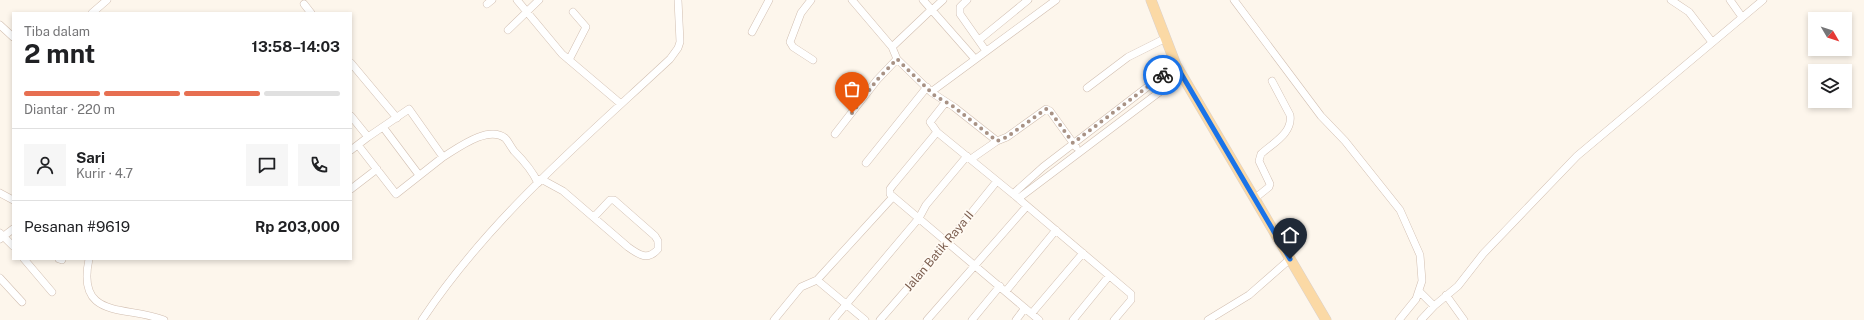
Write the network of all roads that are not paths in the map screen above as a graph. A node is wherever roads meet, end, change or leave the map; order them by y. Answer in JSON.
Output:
{"nodes":[{"id":1,"x":106,"y":0,"type":"edge"},
{"id":2,"x":517,"y":0,"type":"edge"},
{"id":3,"x":539,"y":0,"type":"edge"},
{"id":4,"x":678,"y":0,"type":"edge"},
{"id":5,"x":769,"y":0,"type":"edge"},
{"id":6,"x":811,"y":0,"type":"edge"},
{"id":7,"x":852,"y":0,"type":"edge"},
{"id":8,"x":922,"y":0,"type":"edge"},
{"id":9,"x":943,"y":0,"type":"edge"},
{"id":10,"x":967,"y":0,"type":"edge"},
{"id":11,"x":1028,"y":0,"type":"edge"},
{"id":12,"x":1056,"y":0,"type":"edge"},
{"id":13,"x":1151,"y":0,"type":"edge"},
{"id":14,"x":1234,"y":0,"type":"edge"},
{"id":15,"x":1671,"y":0,"type":"edge"},
{"id":16,"x":1730,"y":0,"type":"edge"},
{"id":17,"x":1763,"y":0,"type":"edge"},
{"id":18,"x":304,"y":4,"type":"dead end"},
{"id":19,"x":932,"y":10,"type":"junction"},
{"id":20,"x":93,"y":12,"type":"edge"},
{"id":21,"x":311,"y":12,"type":"edge"},
{"id":22,"x":526,"y":12,"type":"junction"},
{"id":23,"x":573,"y":12,"type":"dead end"},
{"id":24,"x":1742,"y":17,"type":"junction"},
{"id":25,"x":0,"y":25,"type":"edge"},
{"id":26,"x":508,"y":30,"type":"dead end"},
{"id":27,"x":752,"y":32,"type":"dead end"},
{"id":28,"x":12,"y":36,"type":"edge"},
{"id":29,"x":1166,"y":38,"type":"junction"},
{"id":30,"x":979,"y":40,"type":"junction"},
{"id":31,"x":1712,"y":42,"type":"junction"},
{"id":32,"x":892,"y":47,"type":"junction"},
{"id":33,"x":986,"y":51,"type":"junction"},
{"id":34,"x":897,"y":59,"type":"junction"},
{"id":35,"x":975,"y":59,"type":"junction"},
{"id":36,"x":569,"y":60,"type":"junction"},
{"id":37,"x":813,"y":60,"type":"dead end"},
{"id":38,"x":1176,"y":65,"type":"junction"},
{"id":39,"x":352,"y":66,"type":"edge"},
{"id":40,"x":1182,"y":75,"type":"junction"},
{"id":41,"x":1272,"y":81,"type":"dead end"},
{"id":42,"x":1087,"y":88,"type":"dead end"},
{"id":43,"x":929,"y":90,"type":"junction"},
{"id":44,"x":945,"y":103,"type":"junction"},
{"id":45,"x":621,"y":104,"type":"junction"},
{"id":46,"x":1112,"y":113,"type":"junction"},
{"id":47,"x":352,"y":117,"type":"edge"},
{"id":48,"x":397,"y":118,"type":"junction"},
{"id":49,"x":1118,"y":122,"type":"junction"},
{"id":50,"x":383,"y":127,"type":"junction"},
{"id":51,"x":937,"y":132,"type":"junction"},
{"id":52,"x":835,"y":134,"type":"dead end"},
{"id":53,"x":368,"y":137,"type":"junction"},
{"id":54,"x":997,"y":141,"type":"junction"},
{"id":55,"x":1073,"y":143,"type":"junction"},
{"id":56,"x":358,"y":145,"type":"junction"},
{"id":57,"x":352,"y":149,"type":"edge"},
{"id":58,"x":1079,"y":152,"type":"junction"},
{"id":59,"x":443,"y":157,"type":"junction"},
{"id":60,"x":969,"y":158,"type":"junction"},
{"id":61,"x":866,"y":163,"type":"dead end"},
{"id":62,"x":1043,"y":167,"type":"junction"},
{"id":63,"x":377,"y":170,"type":"junction"},
{"id":64,"x":419,"y":175,"type":"junction"},
{"id":65,"x":1049,"y":175,"type":"junction"},
{"id":66,"x":539,"y":181,"type":"junction"},
{"id":67,"x":997,"y":181,"type":"junction"},
{"id":68,"x":352,"y":188,"type":"edge"},
{"id":69,"x":0,"y":193,"type":"edge"},
{"id":70,"x":1016,"y":196,"type":"junction"},
{"id":71,"x":892,"y":198,"type":"junction"},
{"id":72,"x":12,"y":199,"type":"edge"},
{"id":73,"x":1254,"y":199,"type":"junction"},
{"id":74,"x":1027,"y":206,"type":"junction"},
{"id":75,"x":594,"y":217,"type":"junction"},
{"id":76,"x":918,"y":218,"type":"junction"},
{"id":77,"x":12,"y":229,"type":"edge"},
{"id":78,"x":1056,"y":230,"type":"junction"},
{"id":79,"x":1,"y":236,"type":"edge"},
{"id":80,"x":947,"y":243,"type":"junction"},
{"id":81,"x":12,"y":245,"type":"edge"},
{"id":82,"x":1083,"y":253,"type":"junction"},
{"id":83,"x":1290,"y":259,"type":"junction"},
{"id":84,"x":25,"y":260,"type":"edge"},
{"id":85,"x":89,"y":260,"type":"edge"},
{"id":86,"x":974,"y":266,"type":"junction"},
{"id":87,"x":1109,"y":276,"type":"junction"},
{"id":88,"x":0,"y":278,"type":"edge"},
{"id":89,"x":817,"y":280,"type":"junction"},
{"id":90,"x":1003,"y":289,"type":"junction"},
{"id":91,"x":52,"y":292,"type":"dead end"},
{"id":92,"x":1420,"y":292,"type":"junction"},
{"id":93,"x":1446,"y":296,"type":"junction"},
{"id":94,"x":22,"y":302,"type":"dead end"},
{"id":95,"x":846,"y":304,"type":"junction"},
{"id":96,"x":1434,"y":306,"type":"junction"},
{"id":97,"x":1025,"y":308,"type":"junction"},
{"id":98,"x":1032,"y":313,"type":"junction"},
{"id":99,"x":164,"y":320,"type":"edge"},
{"id":100,"x":422,"y":320,"type":"edge"},
{"id":101,"x":774,"y":320,"type":"edge"},
{"id":102,"x":833,"y":320,"type":"edge"},
{"id":103,"x":865,"y":320,"type":"edge"},
{"id":104,"x":880,"y":320,"type":"edge"},
{"id":105,"x":927,"y":320,"type":"edge"},
{"id":106,"x":972,"y":320,"type":"edge"},
{"id":107,"x":1016,"y":320,"type":"edge"},
{"id":108,"x":1040,"y":320,"type":"edge"},
{"id":109,"x":1073,"y":320,"type":"edge"},
{"id":110,"x":1114,"y":320,"type":"edge"},
{"id":111,"x":1208,"y":320,"type":"edge"},
{"id":112,"x":1326,"y":320,"type":"edge"},
{"id":113,"x":1399,"y":320,"type":"edge"},
{"id":114,"x":1421,"y":320,"type":"edge"},
{"id":115,"x":1464,"y":320,"type":"edge"}],
"edges":[{"from":1,"to":20,"type":"street"},
{"from":2,"to":22,"type":"street"},
{"from":3,"to":22,"type":"street"},
{"from":4,"to":45,"type":"street"},
{"from":5,"to":27,"type":"street"},
{"from":6,"to":37,"type":"street"},
{"from":7,"to":32,"type":"street"},
{"from":8,"to":19,"type":"street"},
{"from":9,"to":19,"type":"street"},
{"from":10,"to":30,"type":"street"},
{"from":11,"to":30,"type":"street"},
{"from":12,"to":33,"type":"street"},
{"from":13,"to":29,"type":"main road"},
{"from":14,"to":92,"type":"street"},
{"from":15,"to":31,"type":"street"},
{"from":16,"to":24,"type":"street"},
{"from":17,"to":24,"type":"street"},
{"from":18,"to":21,"type":"street"},
{"from":19,"to":32,"type":"street"},
{"from":19,"to":35,"type":"street"},
{"from":22,"to":26,"type":"street"},
{"from":22,"to":36,"type":"street"},
{"from":23,"to":36,"type":"street"},
{"from":24,"to":31,"type":"street"},
{"from":25,"to":28,"type":"street"},
{"from":29,"to":38,"type":"main road"},
{"from":29,"to":42,"type":"street"},
{"from":30,"to":33,"type":"street"},
{"from":31,"to":93,"type":"street"},
{"from":32,"to":34,"type":"street"},
{"from":33,"to":35,"type":"street"},
{"from":34,"to":43,"type":"street"},
{"from":34,"to":52,"type":"street"},
{"from":35,"to":43,"type":"street"},
{"from":36,"to":45,"type":"street"},
{"from":38,"to":40,"type":"main road"},
{"from":38,"to":46,"type":"street"},
{"from":39,"to":48,"type":"street"},
{"from":40,"to":49,"type":"street"},
{"from":40,"to":73,"type":"main road"},
{"from":41,"to":73,"type":"street"},
{"from":43,"to":44,"type":"street"},
{"from":43,"to":61,"type":"street"},
{"from":44,"to":51,"type":"street"},
{"from":44,"to":54,"type":"street"},
{"from":45,"to":66,"type":"street"},
{"from":46,"to":49,"type":"street"},
{"from":46,"to":55,"type":"street"},
{"from":47,"to":53,"type":"street"},
{"from":48,"to":50,"type":"street"},
{"from":48,"to":59,"type":"street"},
{"from":49,"to":58,"type":"street"},
{"from":50,"to":53,"type":"street"},
{"from":50,"to":64,"type":"street"},
{"from":51,"to":60,"type":"street"},
{"from":51,"to":71,"type":"street"},
{"from":53,"to":56,"type":"street"},
{"from":54,"to":55,"type":"street"},
{"from":54,"to":60,"type":"street"},
{"from":55,"to":58,"type":"street"},
{"from":55,"to":62,"type":"street"},
{"from":56,"to":57,"type":"street"},
{"from":56,"to":63,"type":"street"},
{"from":58,"to":65,"type":"street"},
{"from":59,"to":64,"type":"street"},
{"from":59,"to":66,"type":"street"},
{"from":60,"to":67,"type":"street"},
{"from":60,"to":76,"type":"street"},
{"from":62,"to":65,"type":"street"},
{"from":62,"to":70,"type":"street"},
{"from":63,"to":64,"type":"street"},
{"from":63,"to":68,"type":"street"},
{"from":65,"to":70,"type":"street"},
{"from":66,"to":75,"type":"street"},
{"from":66,"to":100,"type":"street"},
{"from":67,"to":70,"type":"street"},
{"from":67,"to":80,"type":"street","name":"Jalan Batik Raya II"},
{"from":69,"to":72,"type":"street"},
{"from":70,"to":74,"type":"street"},
{"from":71,"to":76,"type":"street"},
{"from":71,"to":89,"type":"street"},
{"from":73,"to":83,"type":"main road"},
{"from":74,"to":78,"type":"street"},
{"from":74,"to":86,"type":"street"},
{"from":75,"to":75,"type":"street"},
{"from":76,"to":80,"type":"street"},
{"from":76,"to":95,"type":"street"},
{"from":77,"to":79,"type":"street"},
{"from":78,"to":82,"type":"street"},
{"from":78,"to":90,"type":"street"},
{"from":79,"to":81,"type":"street"},
{"from":80,"to":86,"type":"street"},
{"from":80,"to":104,"type":"street","name":"Jalan Batik Raya II"},
{"from":82,"to":87,"type":"street"},
{"from":82,"to":98,"type":"street"},
{"from":83,"to":111,"type":"street"},
{"from":83,"to":112,"type":"main road"},
{"from":84,"to":91,"type":"street"},
{"from":85,"to":99,"type":"street"},
{"from":86,"to":90,"type":"street"},
{"from":86,"to":105,"type":"street"},
{"from":87,"to":109,"type":"street"},
{"from":87,"to":110,"type":"street"},
{"from":88,"to":94,"type":"street"},
{"from":89,"to":95,"type":"street"},
{"from":89,"to":101,"type":"street"},
{"from":90,"to":97,"type":"street"},
{"from":90,"to":106,"type":"street"},
{"from":92,"to":96,"type":"street"},
{"from":92,"to":113,"type":"street"},
{"from":93,"to":96,"type":"street"},
{"from":93,"to":115,"type":"street"},
{"from":95,"to":102,"type":"street"},
{"from":95,"to":103,"type":"street"},
{"from":96,"to":114,"type":"street"},
{"from":97,"to":98,"type":"street"},
{"from":97,"to":107,"type":"street"},
{"from":98,"to":108,"type":"street"}]}
